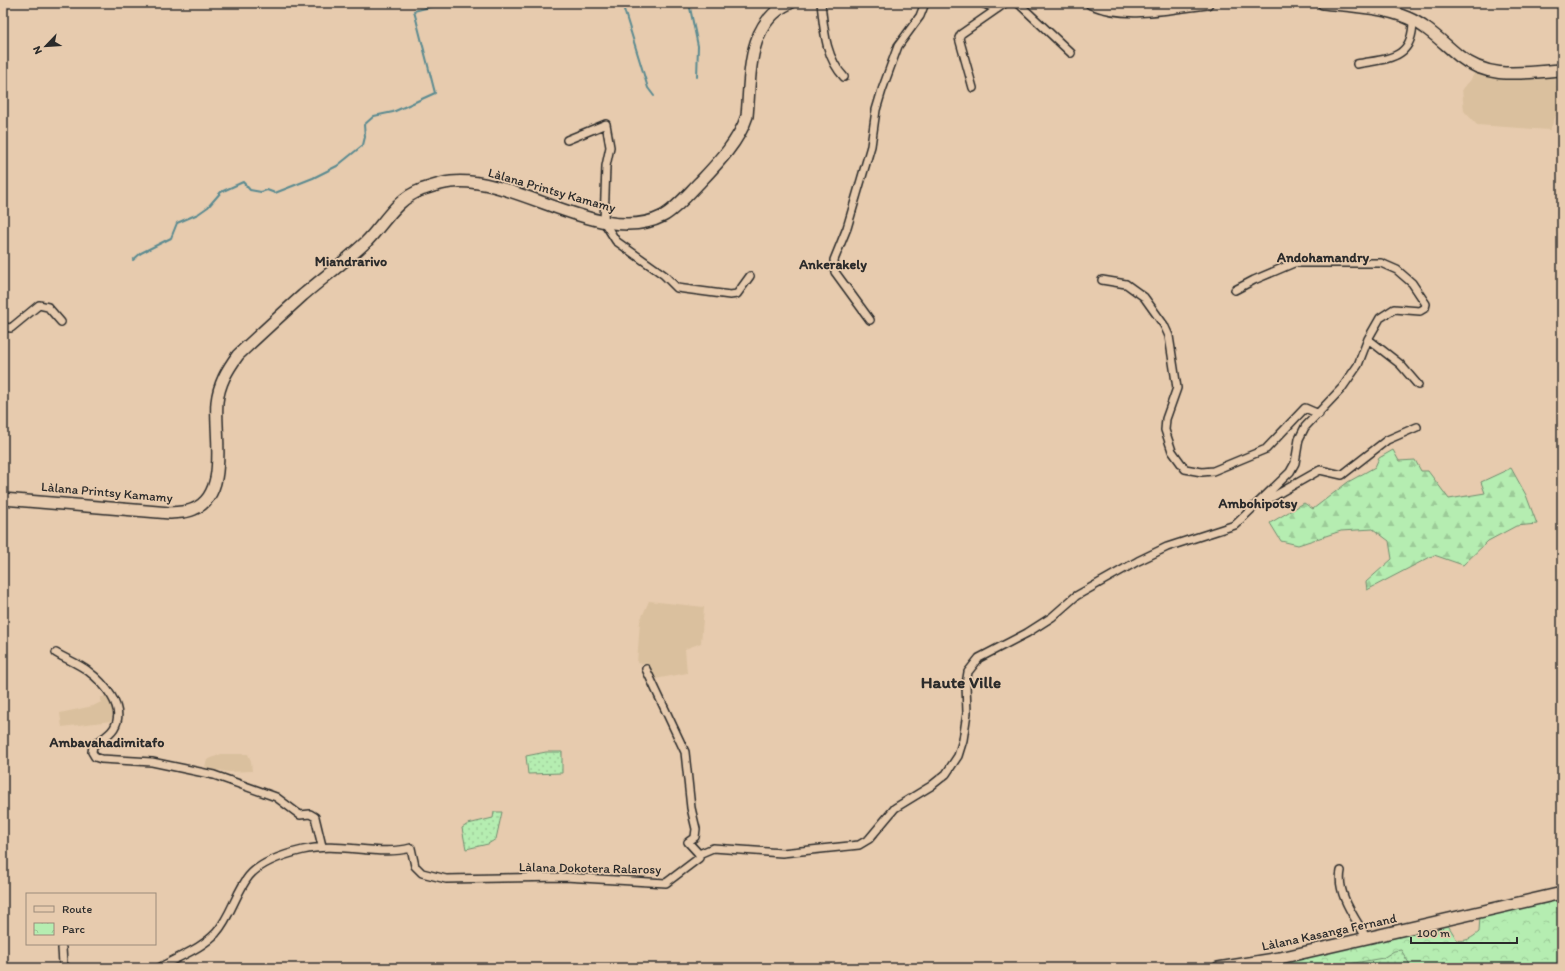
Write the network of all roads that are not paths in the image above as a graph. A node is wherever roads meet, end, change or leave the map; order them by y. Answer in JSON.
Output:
{"nodes":[{"id":1,"x":790,"y":3,"type":"edge"},
{"id":2,"x":821,"y":3,"type":"edge"},
{"id":3,"x":924,"y":3,"type":"edge"},
{"id":4,"x":982,"y":3,"type":"edge"},
{"id":5,"x":1005,"y":3,"type":"edge"},
{"id":6,"x":1018,"y":3,"type":"edge"},
{"id":7,"x":1091,"y":3,"type":"edge"},
{"id":8,"x":1207,"y":3,"type":"edge"},
{"id":9,"x":1323,"y":3,"type":"edge"},
{"id":10,"x":1171,"y":5,"type":"edge"},
{"id":11,"x":998,"y":9,"type":"junction"},
{"id":12,"x":1413,"y":20,"type":"junction"},
{"id":13,"x":1071,"y":53,"type":"dead end"},
{"id":14,"x":1357,"y":64,"type":"dead end"},
{"id":15,"x":1562,"y":70,"type":"edge"},
{"id":16,"x":844,"y":77,"type":"dead end"},
{"id":17,"x":972,"y":88,"type":"dead end"},
{"id":18,"x":567,"y":140,"type":"dead end"},
{"id":19,"x":604,"y":222,"type":"junction"},
{"id":20,"x":750,"y":276,"type":"dead end"},
{"id":21,"x":1102,"y":280,"type":"dead end"},
{"id":22,"x":1235,"y":290,"type":"dead end"},
{"id":23,"x":870,"y":320,"type":"dead end"},
{"id":24,"x":61,"y":322,"type":"dead end"},
{"id":25,"x":3,"y":327,"type":"edge"},
{"id":26,"x":1368,"y":339,"type":"junction"},
{"id":27,"x":1418,"y":385,"type":"dead end"},
{"id":28,"x":1319,"y":414,"type":"junction"},
{"id":29,"x":1417,"y":427,"type":"dead end"},
{"id":30,"x":3,"y":499,"type":"edge"},
{"id":31,"x":1255,"y":507,"type":"junction"},
{"id":32,"x":56,"y":653,"type":"dead end"},
{"id":33,"x":646,"y":669,"type":"dead end"},
{"id":34,"x":322,"y":846,"type":"junction"},
{"id":35,"x":699,"y":854,"type":"junction"},
{"id":36,"x":1341,"y":870,"type":"dead end"},
{"id":37,"x":1562,"y":893,"type":"edge"},
{"id":38,"x":1367,"y":939,"type":"junction"},
{"id":39,"x":62,"y":948,"type":"dead end"},
{"id":40,"x":67,"y":968,"type":"edge"},
{"id":41,"x":159,"y":968,"type":"edge"},
{"id":42,"x":1218,"y":968,"type":"edge"}],
"edges":[{"from":1,"to":19,"type":"street","name":"Làlana Printsy Kamamy"},
{"from":2,"to":16,"type":"street"},
{"from":3,"to":23,"type":"street"},
{"from":4,"to":11,"type":"street"},
{"from":5,"to":11,"type":"street"},
{"from":6,"to":13,"type":"street"},
{"from":7,"to":10,"type":"street"},
{"from":8,"to":10,"type":"street"},
{"from":9,"to":12,"type":"street"},
{"from":11,"to":17,"type":"street"},
{"from":12,"to":14,"type":"street"},
{"from":12,"to":15,"type":"street"},
{"from":18,"to":19,"type":"street"},
{"from":19,"to":20,"type":"street"},
{"from":19,"to":30,"type":"street","name":"Làlana Printsy Kamamy"},
{"from":21,"to":28,"type":"street"},
{"from":22,"to":26,"type":"street"},
{"from":24,"to":25,"type":"street"},
{"from":26,"to":27,"type":"street"},
{"from":26,"to":28,"type":"street"},
{"from":28,"to":31,"type":"street"},
{"from":29,"to":31,"type":"street"},
{"from":31,"to":35,"type":"street","name":"Làlana Dokotera Ralarosy"},
{"from":32,"to":34,"type":"street"},
{"from":33,"to":35,"type":"street"},
{"from":34,"to":35,"type":"street","name":"Làlana Dokotera Ralarosy"},
{"from":34,"to":41,"type":"street"},
{"from":36,"to":38,"type":"street"},
{"from":37,"to":38,"type":"street","name":"Làlana Kasanga Fernand"},
{"from":38,"to":42,"type":"street","name":"Làlana Kasanga Fernand"},
{"from":39,"to":40,"type":"street"}]}
